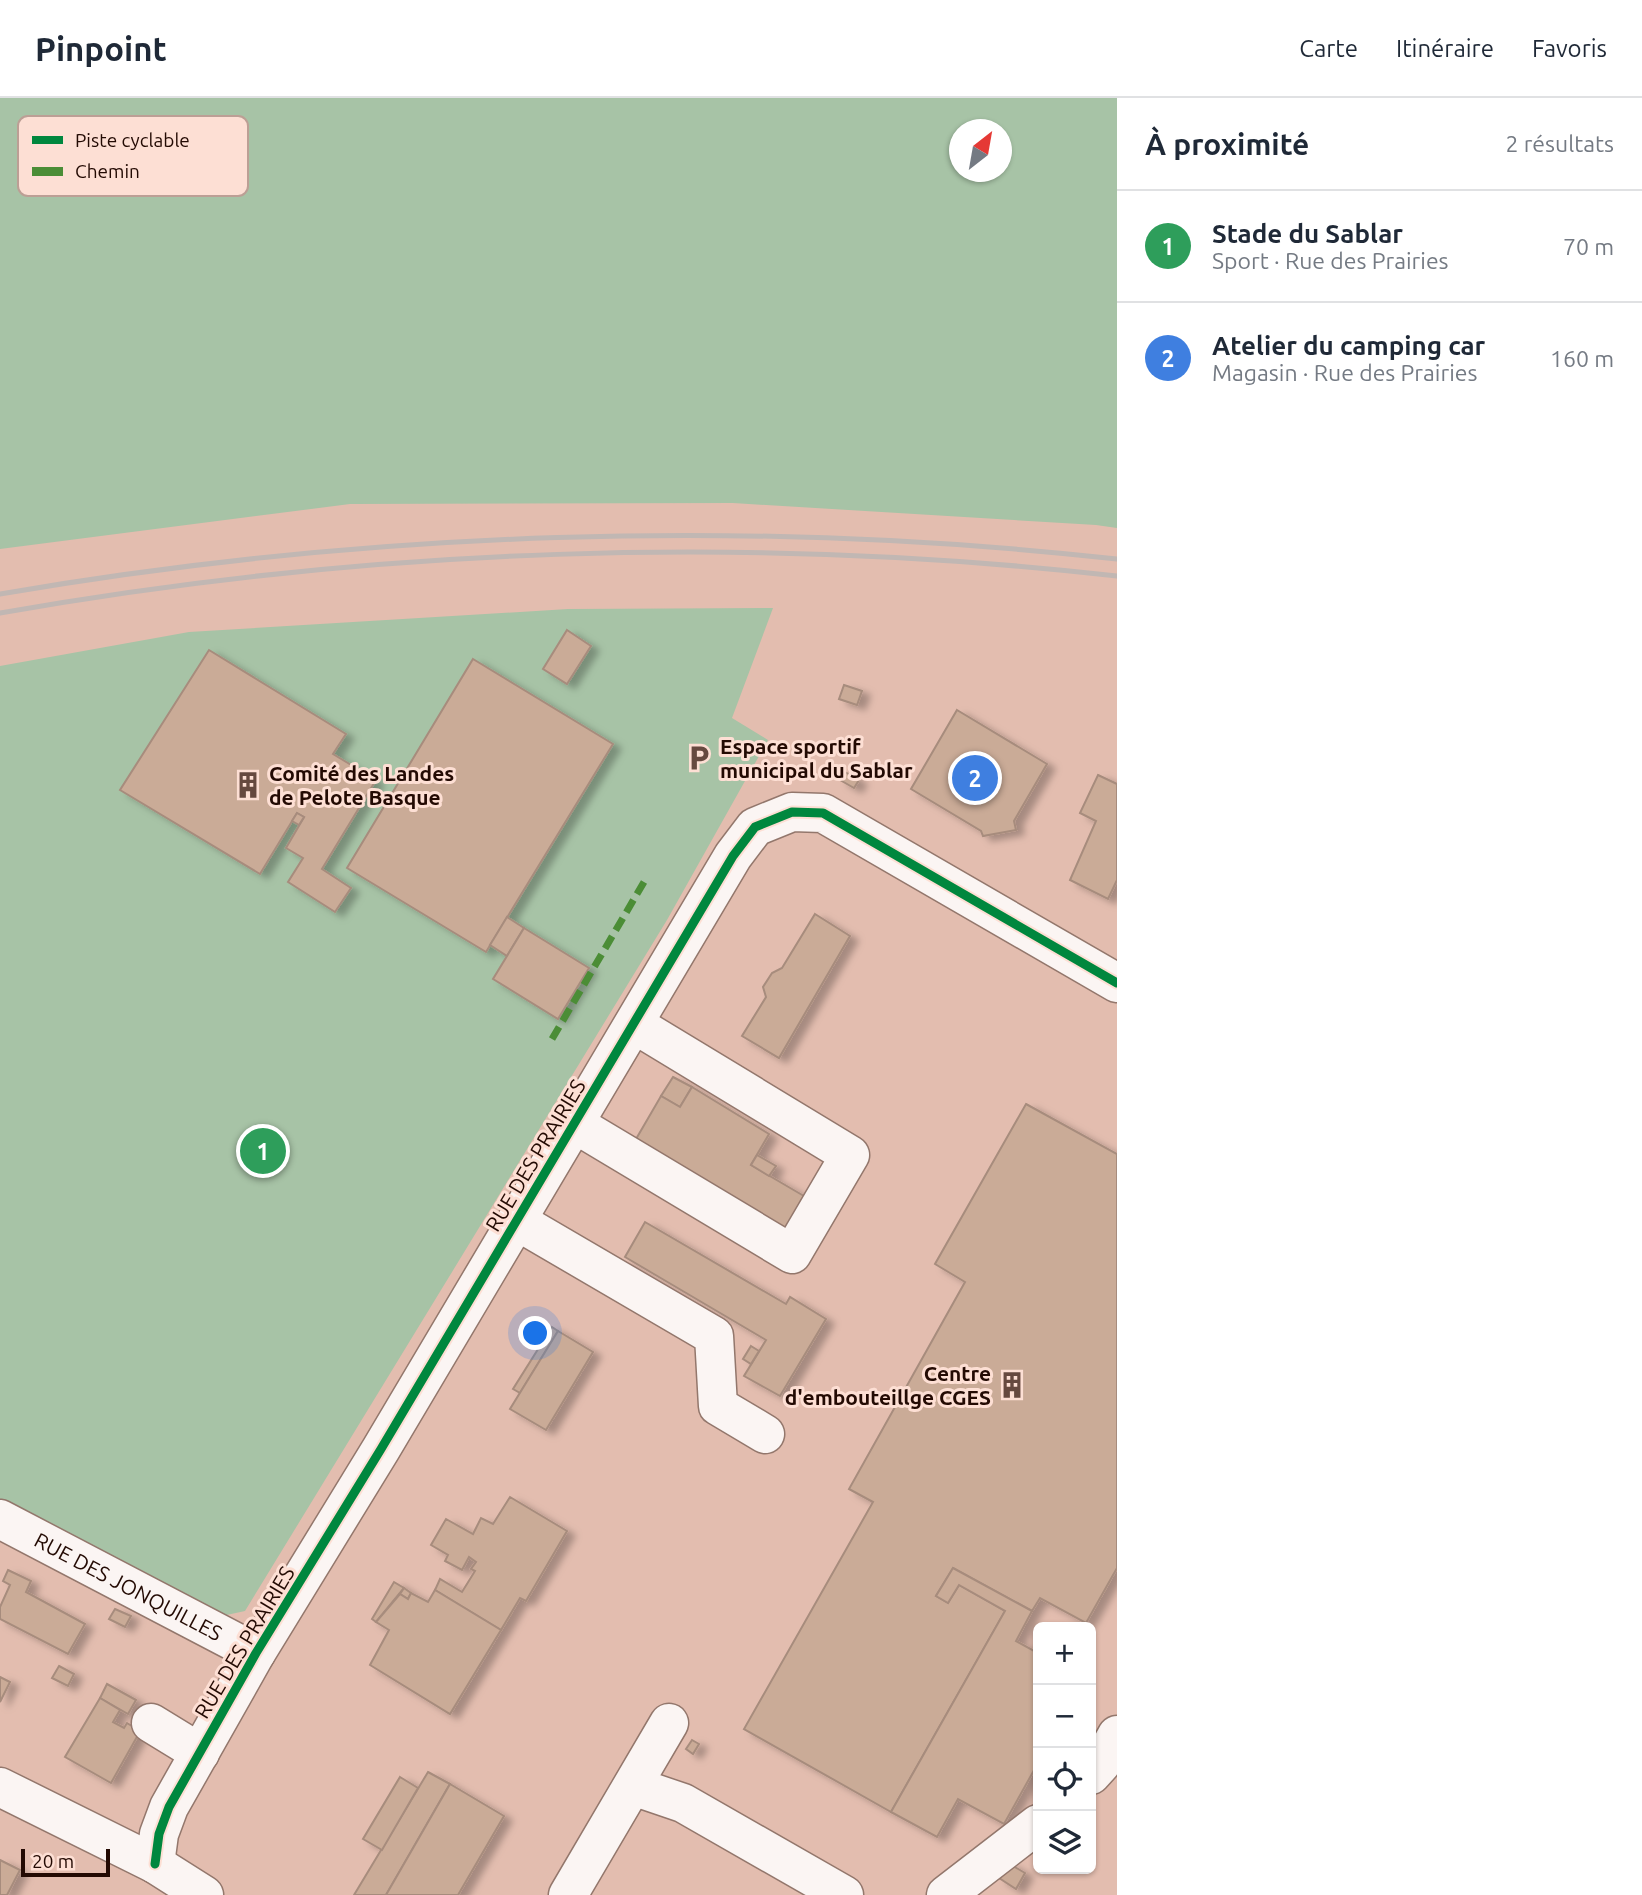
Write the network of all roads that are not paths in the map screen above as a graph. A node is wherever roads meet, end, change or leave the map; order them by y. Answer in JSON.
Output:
{"nodes":[{"id":1,"x":1117,"y":983,"type":"edge"},
{"id":2,"x":634,"y":1024,"type":"junction"},
{"id":3,"x":575,"y":1124,"type":"junction"},
{"id":4,"x":517,"y":1221,"type":"junction"},
{"id":5,"x":765,"y":1434,"type":"dead end"},
{"id":6,"x":0,"y":1519,"type":"edge"},
{"id":7,"x":257,"y":1653,"type":"junction"},
{"id":8,"x":151,"y":1723,"type":"dead end"},
{"id":9,"x":669,"y":1723,"type":"dead end"},
{"id":10,"x":1117,"y":1735,"type":"edge"},
{"id":11,"x":200,"y":1753,"type":"junction"},
{"id":12,"x":1096,"y":1770,"type":"edge"},
{"id":13,"x":633,"y":1786,"type":"junction"},
{"id":14,"x":0,"y":1787,"type":"edge"},
{"id":15,"x":1033,"y":1828,"type":"edge"},
{"id":16,"x":155,"y":1864,"type":"junction"},
{"id":17,"x":204,"y":1895,"type":"edge"},
{"id":18,"x":568,"y":1895,"type":"edge"},
{"id":19,"x":844,"y":1895,"type":"edge"},
{"id":20,"x":946,"y":1895,"type":"edge"}],
"edges":[{"from":1,"to":2,"type":"street","name":"RUE DES PRAIRIES"},
{"from":2,"to":3,"type":"street","name":"RUE DES PRAIRIES"},
{"from":2,"to":3,"type":"street"},
{"from":3,"to":4,"type":"street","name":"RUE DES PRAIRIES"},
{"from":4,"to":5,"type":"street"},
{"from":4,"to":7,"type":"street","name":"RUE DES PRAIRIES"},
{"from":6,"to":7,"type":"street","name":"RUE DES JONQUILLES"},
{"from":7,"to":11,"type":"street","name":"RUE DES PRAIRIES"},
{"from":8,"to":11,"type":"street"},
{"from":9,"to":13,"type":"street"},
{"from":10,"to":12,"type":"street"},
{"from":11,"to":16,"type":"street","name":"RUE DES PRAIRIES"},
{"from":13,"to":18,"type":"street"},
{"from":13,"to":19,"type":"street"},
{"from":14,"to":16,"type":"street"},
{"from":15,"to":20,"type":"street"},
{"from":16,"to":17,"type":"street"}]}
